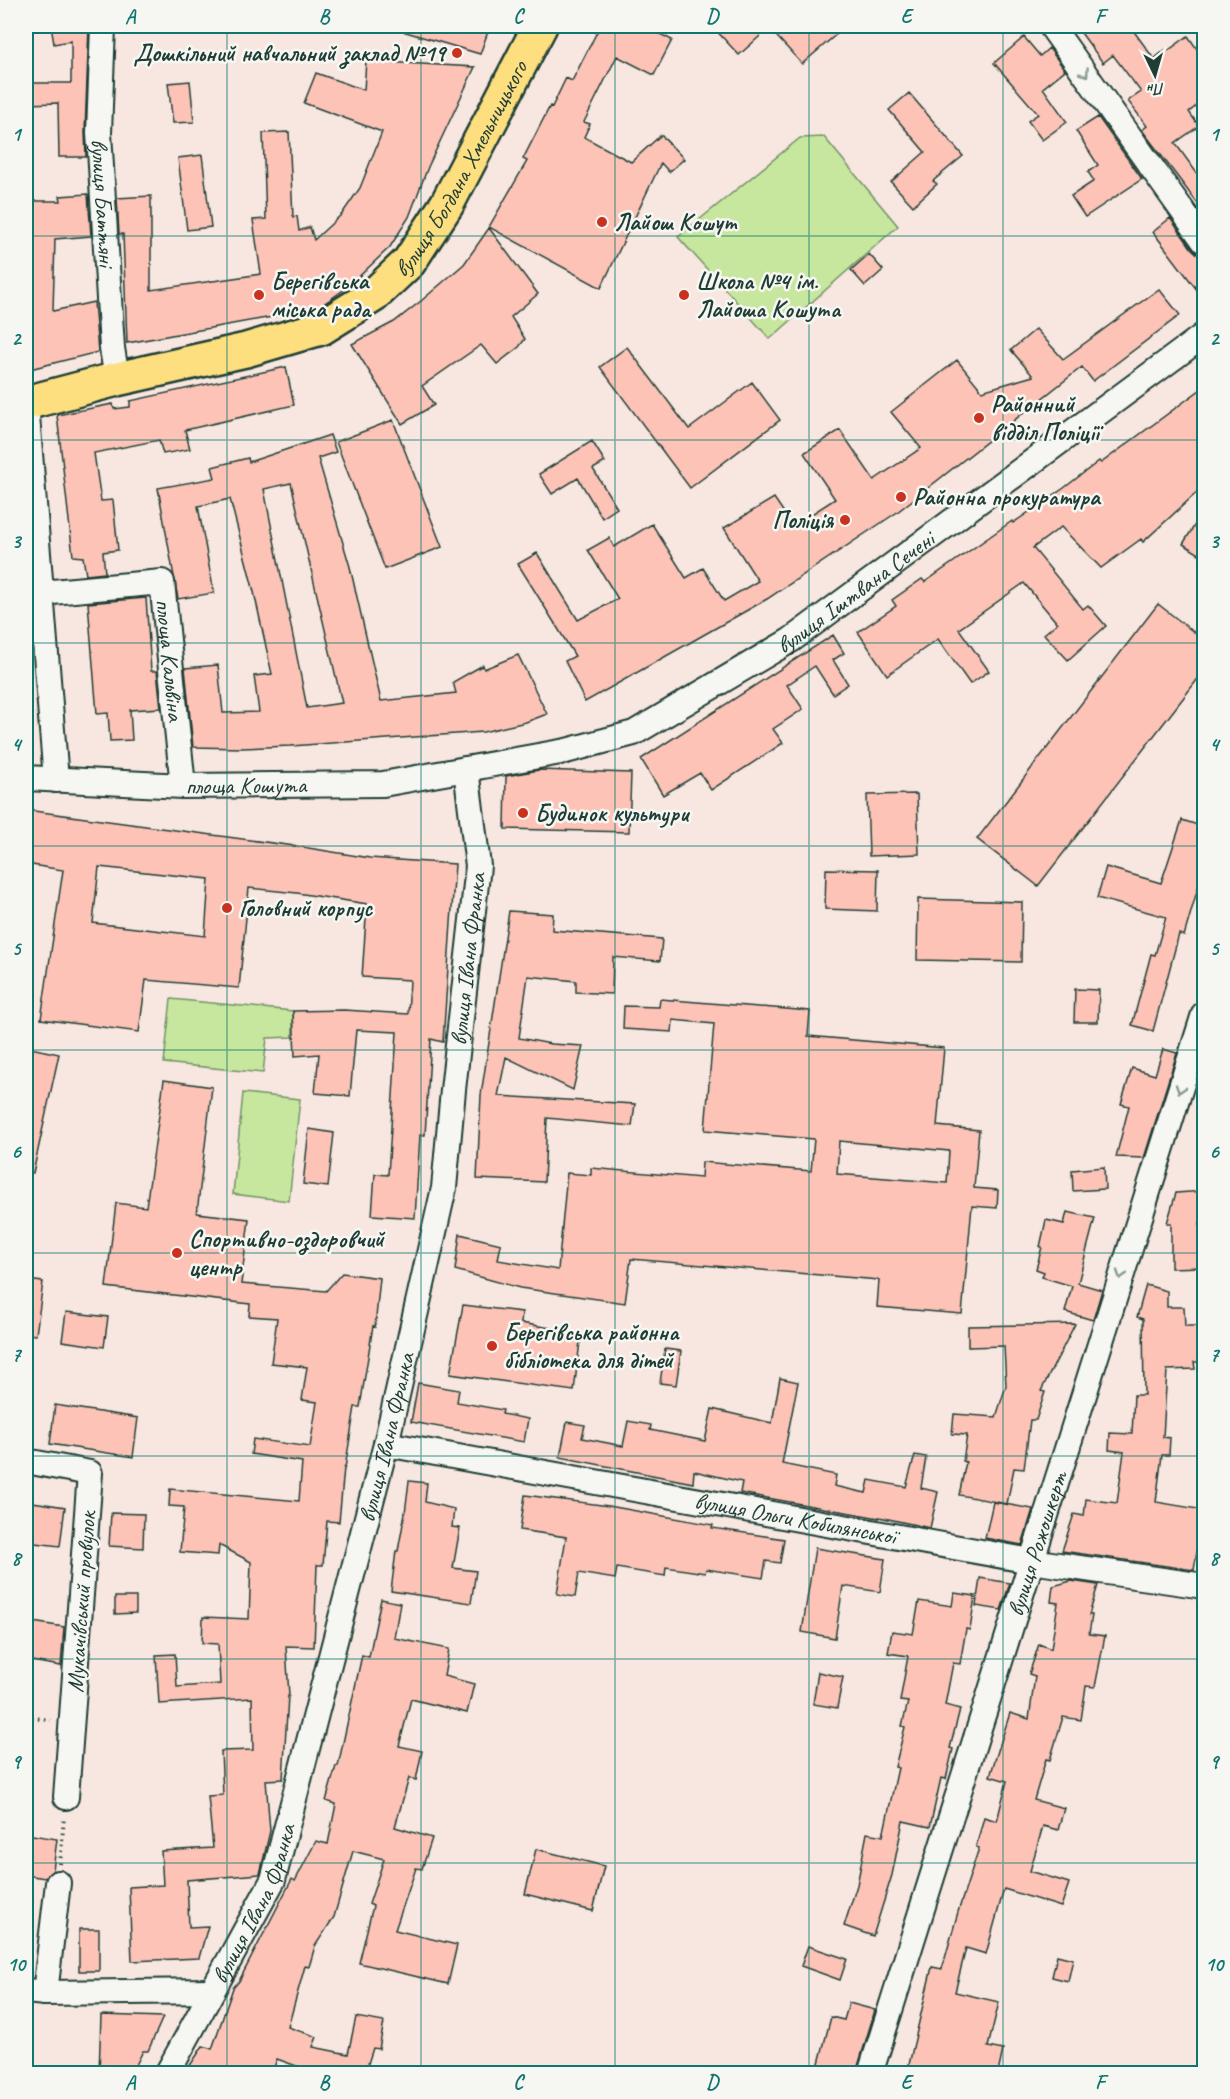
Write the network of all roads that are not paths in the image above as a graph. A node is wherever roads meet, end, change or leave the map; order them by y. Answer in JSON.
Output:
{"nodes":[{"id":1,"x":103,"y":26,"type":"edge"},
{"id":2,"x":540,"y":26,"type":"edge"},
{"id":3,"x":1051,"y":26,"type":"edge"},
{"id":4,"x":1204,"y":241,"type":"edge"},
{"id":5,"x":1204,"y":335,"type":"edge"},
{"id":6,"x":117,"y":379,"type":"junction"},
{"id":7,"x":26,"y":403,"type":"edge"},
{"id":8,"x":41,"y":593,"type":"junction"},
{"id":9,"x":466,"y":770,"type":"junction"},
{"id":10,"x":26,"y":778,"type":"edge"},
{"id":11,"x":56,"y":780,"type":"junction"},
{"id":12,"x":183,"y":786,"type":"junction"},
{"id":13,"x":1204,"y":1014,"type":"edge"},
{"id":14,"x":386,"y":1444,"type":"junction"},
{"id":15,"x":26,"y":1461,"type":"edge"},
{"id":16,"x":1031,"y":1561,"type":"junction"},
{"id":17,"x":1204,"y":1586,"type":"edge"},
{"id":18,"x":66,"y":1797,"type":"road end"},
{"id":19,"x":58,"y":1883,"type":"road end"},
{"id":20,"x":212,"y":1991,"type":"junction"},
{"id":21,"x":35,"y":1992,"type":"edge"},
{"id":22,"x":167,"y":2073,"type":"edge"},
{"id":23,"x":870,"y":2073,"type":"edge"}],
"edges":[{"from":1,"to":6,"type":"street","name":"вулиця Баттяні"},
{"from":2,"to":6,"type":"highway","name":"вулиця Богдана Хмельницького"},
{"from":3,"to":4,"type":"street","one_way":true},
{"from":5,"to":9,"type":"street","name":"вулиця Іштвана Сечені"},
{"from":6,"to":7,"type":"highway","name":"вулиця Богдана Хмельницького"},
{"from":7,"to":8,"type":"street"},
{"from":8,"to":11,"type":"street"},
{"from":8,"to":12,"type":"street","name":"площа Кальвіна"},
{"from":9,"to":12,"type":"street","name":"площа Кошута"},
{"from":9,"to":14,"type":"street","name":"вулиця Івана Франка"},
{"from":10,"to":11,"type":"street","name":"площа Кошута"},
{"from":11,"to":12,"type":"street","name":"площа Кошута"},
{"from":13,"to":16,"type":"street","name":"вулиця Рожошкерт","one_way":true},
{"from":14,"to":16,"type":"street","name":"вулиця Ольги Кобилянської"},
{"from":14,"to":20,"type":"street","name":"вулиця Івана Франка"},
{"from":15,"to":18,"type":"street","name":"Мукачівський провулок"},
{"from":16,"to":17,"type":"street","name":"вулиця Ольги Кобилянської"},
{"from":16,"to":23,"type":"street","name":"вулиця Рожошкерт"},
{"from":19,"to":21,"type":"street"},
{"from":20,"to":21,"type":"street"},
{"from":20,"to":22,"type":"street","name":"вулиця Івана Франка"}]}
